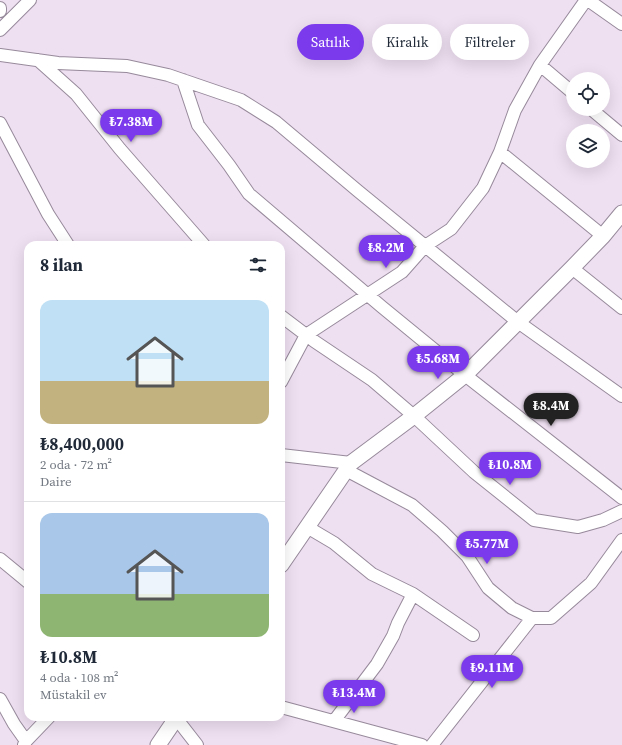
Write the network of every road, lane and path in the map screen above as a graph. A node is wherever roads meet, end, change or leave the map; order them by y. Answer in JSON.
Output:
{"nodes":[{"id":1,"x":30,"y":0,"type":"edge"},
{"id":2,"x":587,"y":0,"type":"edge"},
{"id":3,"x":622,"y":24,"type":"edge"},
{"id":4,"x":0,"y":30,"type":"edge"},
{"id":5,"x":0,"y":55,"type":"edge"},
{"id":6,"x":38,"y":60,"type":"junction"},
{"id":7,"x":540,"y":66,"type":"junction"},
{"id":8,"x":183,"y":80,"type":"junction"},
{"id":9,"x":566,"y":87,"type":"edge"},
{"id":10,"x":599,"y":116,"type":"edge"},
{"id":11,"x":0,"y":123,"type":"edge"},
{"id":12,"x":622,"y":135,"type":"edge"},
{"id":13,"x":500,"y":152,"type":"junction"},
{"id":14,"x":620,"y":218,"type":"edge"},
{"id":15,"x":603,"y":236,"type":"junction"},
{"id":16,"x":65,"y":241,"type":"edge"},
{"id":17,"x":200,"y":241,"type":"edge"},
{"id":18,"x":425,"y":246,"type":"junction"},
{"id":19,"x":572,"y":268,"type":"junction"},
{"id":20,"x":368,"y":295,"type":"junction"},
{"id":21,"x":622,"y":308,"type":"edge"},
{"id":22,"x":285,"y":319,"type":"edge"},
{"id":23,"x":518,"y":322,"type":"junction"},
{"id":24,"x":306,"y":335,"type":"junction"},
{"id":25,"x":285,"y":374,"type":"edge"},
{"id":26,"x":465,"y":375,"type":"junction"},
{"id":27,"x":622,"y":396,"type":"edge"},
{"id":28,"x":414,"y":416,"type":"junction"},
{"id":29,"x":285,"y":456,"type":"edge"},
{"id":30,"x":349,"y":466,"type":"junction"},
{"id":31,"x":622,"y":498,"type":"edge"},
{"id":32,"x":622,"y":511,"type":"edge"},
{"id":33,"x":307,"y":528,"type":"junction"},
{"id":34,"x":622,"y":540,"type":"edge"},
{"id":35,"x":0,"y":558,"type":"edge"},
{"id":36,"x":285,"y":559,"type":"edge"},
{"id":37,"x":24,"y":579,"type":"edge"},
{"id":38,"x":413,"y":594,"type":"junction"},
{"id":39,"x":532,"y":618,"type":"junction"},
{"id":40,"x":473,"y":635,"type":"dead end"},
{"id":41,"x":0,"y":699,"type":"edge"},
{"id":42,"x":285,"y":708,"type":"edge"},
{"id":43,"x":45,"y":721,"type":"edge"},
{"id":44,"x":173,"y":721,"type":"edge"},
{"id":45,"x":179,"y":721,"type":"edge"},
{"id":46,"x":334,"y":721,"type":"junction"},
{"id":47,"x":25,"y":743,"type":"edge"},
{"id":48,"x":158,"y":745,"type":"edge"},
{"id":49,"x":197,"y":745,"type":"edge"},
{"id":50,"x":422,"y":745,"type":"edge"},
{"id":51,"x":432,"y":745,"type":"edge"}],
"edges":[{"from":1,"to":4,"type":"street"},
{"from":2,"to":3,"type":"street"},
{"from":2,"to":7,"type":"street"},
{"from":5,"to":6,"type":"street"},
{"from":6,"to":8,"type":"street"},
{"from":6,"to":17,"type":"street"},
{"from":7,"to":9,"type":"street"},
{"from":7,"to":13,"type":"street"},
{"from":8,"to":18,"type":"street"},
{"from":8,"to":20,"type":"street"},
{"from":10,"to":12,"type":"street"},
{"from":11,"to":16,"type":"street"},
{"from":13,"to":15,"type":"street"},
{"from":13,"to":18,"type":"street"},
{"from":14,"to":15,"type":"street"},
{"from":15,"to":19,"type":"street"},
{"from":18,"to":20,"type":"street"},
{"from":18,"to":23,"type":"street"},
{"from":19,"to":21,"type":"street"},
{"from":19,"to":23,"type":"street"},
{"from":20,"to":24,"type":"street"},
{"from":20,"to":26,"type":"street"},
{"from":22,"to":24,"type":"street"},
{"from":23,"to":26,"type":"street"},
{"from":23,"to":27,"type":"street"},
{"from":24,"to":25,"type":"street"},
{"from":24,"to":28,"type":"street"},
{"from":26,"to":28,"type":"street"},
{"from":26,"to":31,"type":"street"},
{"from":28,"to":30,"type":"street"},
{"from":28,"to":32,"type":"street"},
{"from":29,"to":30,"type":"street"},
{"from":30,"to":33,"type":"street"},
{"from":30,"to":39,"type":"street"},
{"from":33,"to":36,"type":"street"},
{"from":33,"to":38,"type":"street"},
{"from":34,"to":39,"type":"street"},
{"from":35,"to":37,"type":"street"},
{"from":38,"to":40,"type":"street"},
{"from":38,"to":46,"type":"street"},
{"from":39,"to":51,"type":"street"},
{"from":41,"to":47,"type":"street"},
{"from":42,"to":46,"type":"street"},
{"from":43,"to":47,"type":"street"},
{"from":44,"to":48,"type":"street"},
{"from":45,"to":49,"type":"street"},
{"from":46,"to":50,"type":"street"}]}
